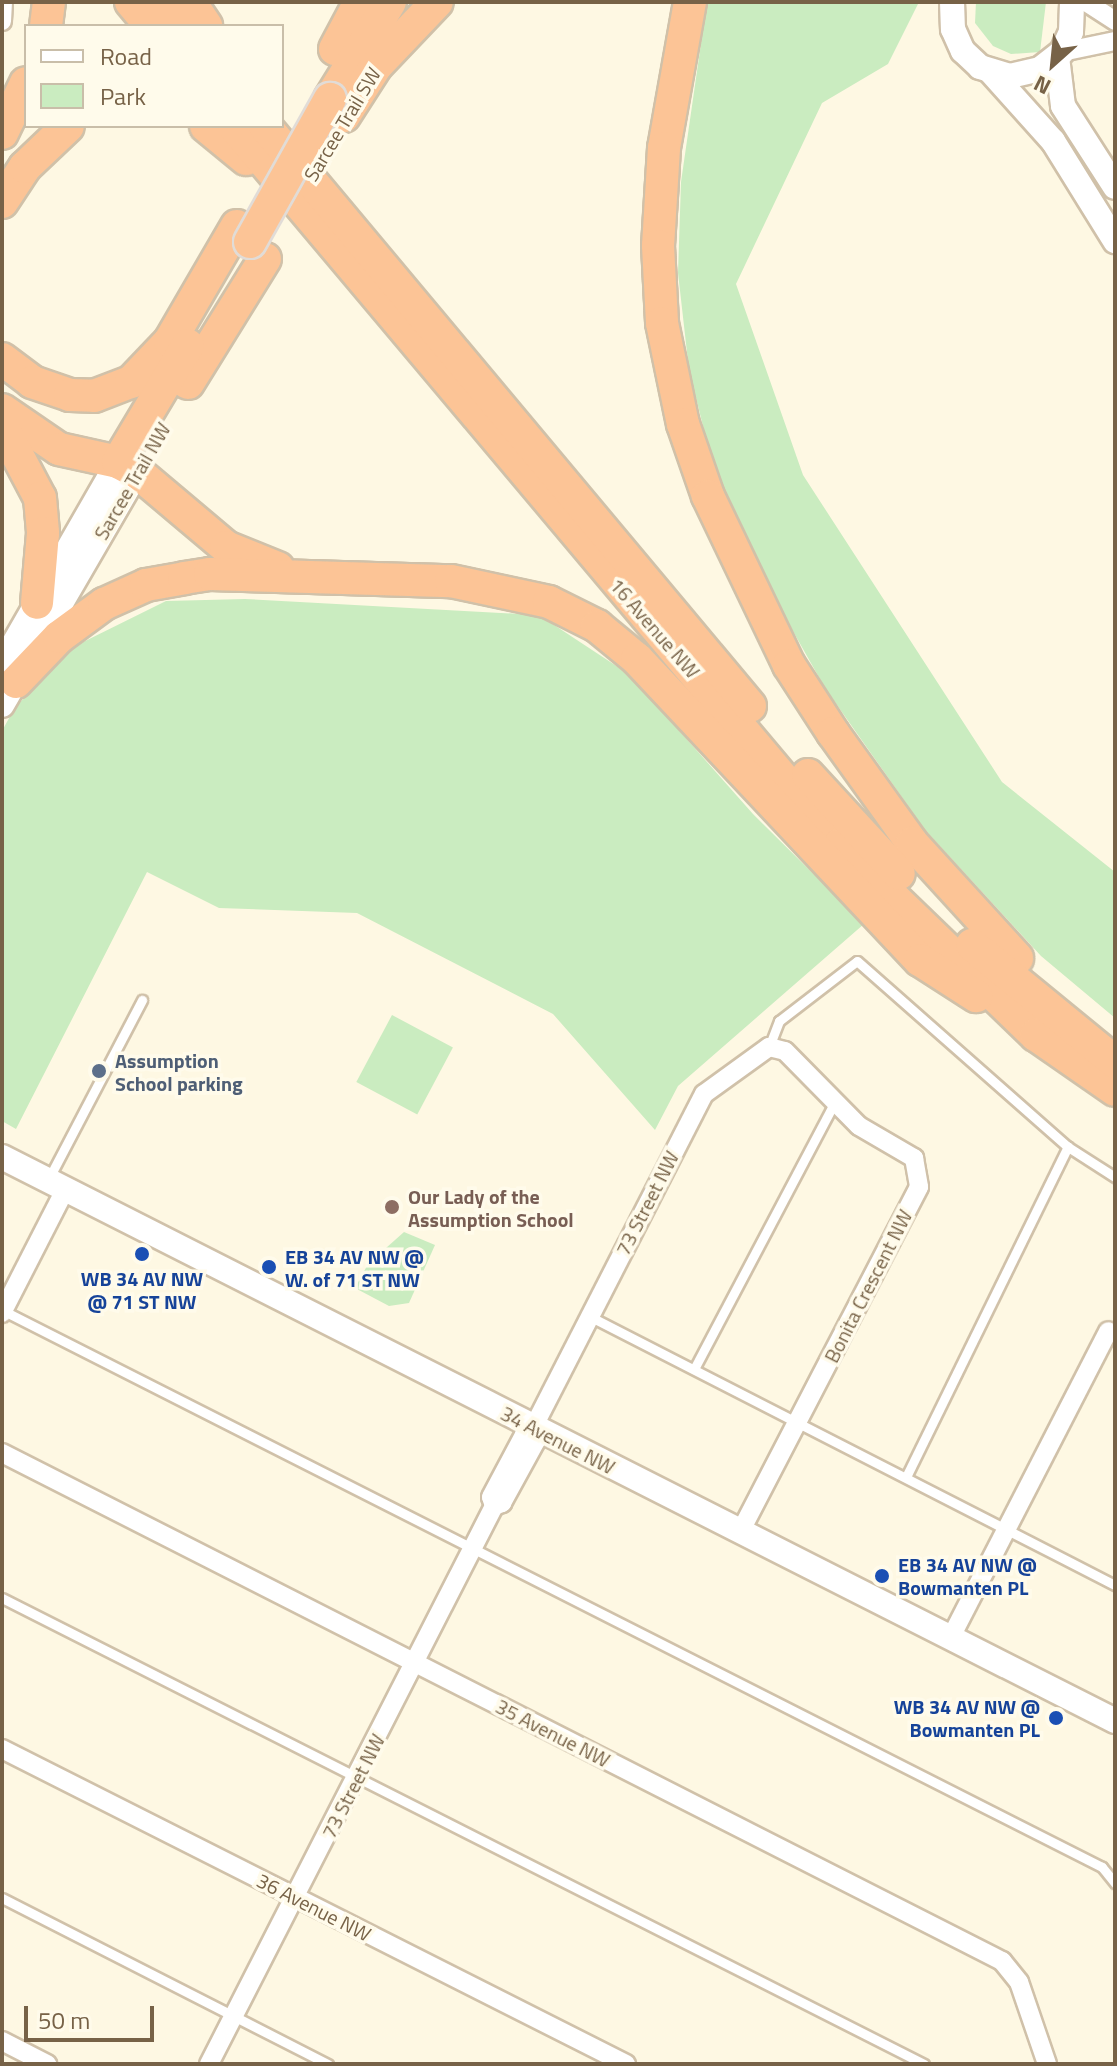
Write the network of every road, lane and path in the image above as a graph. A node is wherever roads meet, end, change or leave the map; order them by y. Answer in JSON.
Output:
{"nodes":[{"id":1,"x":3,"y":2,"type":"edge"},
{"id":2,"x":49,"y":2,"type":"edge"},
{"id":3,"x":131,"y":2,"type":"edge"},
{"id":4,"x":161,"y":2,"type":"edge"},
{"id":5,"x":190,"y":2,"type":"edge"},
{"id":6,"x":360,"y":2,"type":"edge"},
{"id":7,"x":390,"y":2,"type":"edge"},
{"id":8,"x":437,"y":2,"type":"edge"},
{"id":9,"x":446,"y":2,"type":"edge"},
{"id":10,"x":690,"y":2,"type":"edge"},
{"id":11,"x":952,"y":2,"type":"edge"},
{"id":12,"x":1072,"y":2,"type":"edge"},
{"id":13,"x":1086,"y":2,"type":"edge"},
{"id":14,"x":2,"y":21,"type":"edge"},
{"id":15,"x":1115,"y":21,"type":"edge"},
{"id":16,"x":46,"y":24,"type":"edge"},
{"id":17,"x":149,"y":24,"type":"edge"},
{"id":18,"x":179,"y":24,"type":"edge"},
{"id":19,"x":205,"y":24,"type":"edge"},
{"id":20,"x":414,"y":26,"type":"junction"},
{"id":21,"x":1115,"y":41,"type":"edge"},
{"id":22,"x":1060,"y":54,"type":"junction"},
{"id":23,"x":991,"y":72,"type":"junction"},
{"id":24,"x":24,"y":87,"type":"edge"},
{"id":25,"x":330,"y":100,"type":"junction"},
{"id":26,"x":66,"y":128,"type":"edge"},
{"id":27,"x":209,"y":128,"type":"edge"},
{"id":28,"x":236,"y":128,"type":"edge"},
{"id":29,"x":266,"y":128,"type":"edge"},
{"id":30,"x":276,"y":128,"type":"edge"},
{"id":31,"x":2,"y":133,"type":"edge"},
{"id":32,"x":1115,"y":187,"type":"edge"},
{"id":33,"x":2,"y":202,"type":"edge"},
{"id":34,"x":320,"y":210,"type":"junction"},
{"id":35,"x":1115,"y":241,"type":"edge"},
{"id":36,"x":251,"y":242,"type":"junction"},
{"id":37,"x":2,"y":359,"type":"edge"},
{"id":38,"x":2,"y":410,"type":"edge"},
{"id":39,"x":2,"y":426,"type":"edge"},
{"id":40,"x":127,"y":467,"type":"junction"},
{"id":41,"x":380,"y":580,"type":"junction"},
{"id":42,"x":37,"y":603,"type":"junction"},
{"id":43,"x":7,"y":684,"type":"edge"},
{"id":44,"x":142,"y":1000,"type":"dead end"},
{"id":45,"x":1036,"y":1035,"type":"junction"},
{"id":46,"x":1115,"y":1045,"type":"edge"},
{"id":47,"x":769,"y":1047,"type":"junction"},
{"id":48,"x":1115,"y":1062,"type":"edge"},
{"id":49,"x":1115,"y":1090,"type":"edge"},
{"id":50,"x":834,"y":1103,"type":"junction"},
{"id":51,"x":1068,"y":1147,"type":"junction"},
{"id":52,"x":2,"y":1157,"type":"edge"},
{"id":53,"x":1115,"y":1177,"type":"edge"},
{"id":54,"x":56,"y":1185,"type":"junction"},
{"id":55,"x":3,"y":1311,"type":"edge"},
{"id":56,"x":589,"y":1316,"type":"junction"},
{"id":57,"x":1108,"y":1331,"type":"dead end"},
{"id":58,"x":694,"y":1369,"type":"junction"},
{"id":59,"x":797,"y":1423,"type":"junction"},
{"id":60,"x":533,"y":1428,"type":"junction"},
{"id":61,"x":2,"y":1453,"type":"edge"},
{"id":62,"x":906,"y":1477,"type":"junction"},
{"id":63,"x":1006,"y":1528,"type":"junction"},
{"id":64,"x":740,"y":1532,"type":"junction"},
{"id":65,"x":472,"y":1547,"type":"junction"},
{"id":66,"x":1115,"y":1569,"type":"edge"},
{"id":67,"x":1112,"y":1583,"type":"edge"},
{"id":68,"x":2,"y":1598,"type":"edge"},
{"id":69,"x":950,"y":1639,"type":"junction"},
{"id":70,"x":415,"y":1664,"type":"junction"},
{"id":71,"x":1115,"y":1721,"type":"edge"},
{"id":72,"x":2,"y":1749,"type":"edge"},
{"id":73,"x":359,"y":1776,"type":"junction"},
{"id":74,"x":1115,"y":1883,"type":"edge"},
{"id":75,"x":2,"y":1898,"type":"edge"},
{"id":76,"x":296,"y":1898,"type":"junction"},
{"id":77,"x":233,"y":2015,"type":"junction"},
{"id":78,"x":2,"y":2041,"type":"edge"},
{"id":79,"x":47,"y":2064,"type":"edge"},
{"id":80,"x":209,"y":2064,"type":"edge"},
{"id":81,"x":328,"y":2064,"type":"edge"},
{"id":82,"x":626,"y":2064,"type":"edge"},
{"id":83,"x":924,"y":2064,"type":"edge"},
{"id":84,"x":1047,"y":2064,"type":"edge"}],
"edges":[{"from":1,"to":14,"type":"street"},
{"from":2,"to":16,"type":"highway"},
{"from":3,"to":17,"type":"highway"},
{"from":4,"to":18,"type":"highway"},
{"from":5,"to":19,"type":"highway"},
{"from":6,"to":25,"type":"highway"},
{"from":7,"to":25,"type":"highway","name":"Sarcee Trail SW"},
{"from":8,"to":20,"type":"highway","name":"Sarcee Trail SW"},
{"from":9,"to":20,"type":"highway"},
{"from":10,"to":46,"type":"highway"},
{"from":11,"to":23,"type":"street"},
{"from":12,"to":22,"type":"street"},
{"from":13,"to":15,"type":"street"},
{"from":20,"to":25,"type":"highway","name":"Sarcee Trail SW"},
{"from":21,"to":22,"type":"street"},
{"from":22,"to":23,"type":"street"},
{"from":22,"to":32,"type":"street"},
{"from":23,"to":35,"type":"street"},
{"from":24,"to":31,"type":"highway"},
{"from":25,"to":36,"type":"highway","name":"Sarcee Trail SW"},
{"from":25,"to":36,"type":"highway"},
{"from":26,"to":33,"type":"highway"},
{"from":27,"to":34,"type":"highway"},
{"from":28,"to":34,"type":"highway","name":"16 Avenue NW"},
{"from":29,"to":34,"type":"highway","name":"16 Avenue NW"},
{"from":30,"to":34,"type":"highway"},
{"from":34,"to":45,"type":"highway","name":"16 Avenue NW"},
{"from":34,"to":48,"type":"highway","name":"16 Avenue NW"},
{"from":36,"to":37,"type":"highway"},
{"from":36,"to":40,"type":"highway","name":"Sarcee Trail NW"},
{"from":38,"to":40,"type":"highway"},
{"from":39,"to":42,"type":"highway"},
{"from":40,"to":41,"type":"highway"},
{"from":40,"to":42,"type":"street","name":"Sarcee Trail NW"},
{"from":40,"to":43,"type":"street","name":"Sarcee Trail NW"},
{"from":41,"to":43,"type":"highway"},
{"from":41,"to":45,"type":"highway"},
{"from":42,"to":43,"type":"street","name":"Sarcee Trail NW"},
{"from":44,"to":54,"type":"lane"},
{"from":45,"to":49,"type":"highway","name":"16 Avenue NW"},
{"from":47,"to":50,"type":"street","name":"Bonita Crescent NW"},
{"from":47,"to":51,"type":"lane"},
{"from":47,"to":56,"type":"street","name":"73 Street NW"},
{"from":50,"to":58,"type":"lane"},
{"from":50,"to":59,"type":"street","name":"Bonita Crescent NW"},
{"from":51,"to":53,"type":"lane"},
{"from":51,"to":62,"type":"lane"},
{"from":52,"to":54,"type":"street","name":"34 Avenue NW"},
{"from":54,"to":55,"type":"street"},
{"from":54,"to":60,"type":"street","name":"34 Avenue NW"},
{"from":55,"to":65,"type":"lane"},
{"from":56,"to":58,"type":"lane"},
{"from":56,"to":60,"type":"street","name":"73 Street NW"},
{"from":57,"to":63,"type":"street"},
{"from":58,"to":59,"type":"lane"},
{"from":59,"to":62,"type":"lane"},
{"from":59,"to":64,"type":"street","name":"Bonita Crescent NW"},
{"from":60,"to":64,"type":"street","name":"34 Avenue NW"},
{"from":60,"to":65,"type":"street","name":"73 Street NW"},
{"from":61,"to":70,"type":"street","name":"35 Avenue NW"},
{"from":62,"to":63,"type":"lane"},
{"from":63,"to":67,"type":"lane"},
{"from":63,"to":69,"type":"street"},
{"from":64,"to":69,"type":"street","name":"34 Avenue NW"},
{"from":65,"to":70,"type":"street","name":"73 Street NW"},
{"from":65,"to":74,"type":"lane"},
{"from":66,"to":67,"type":"lane"},
{"from":68,"to":73,"type":"lane"},
{"from":69,"to":71,"type":"street","name":"34 Avenue NW"},
{"from":70,"to":73,"type":"street","name":"73 Street NW"},
{"from":70,"to":84,"type":"street","name":"35 Avenue NW"},
{"from":72,"to":76,"type":"street","name":"36 Avenue NW"},
{"from":73,"to":76,"type":"street","name":"73 Street NW"},
{"from":73,"to":83,"type":"lane"},
{"from":75,"to":77,"type":"lane"},
{"from":76,"to":77,"type":"street","name":"73 Street NW"},
{"from":76,"to":82,"type":"street","name":"36 Avenue NW"},
{"from":77,"to":80,"type":"street","name":"73 Street NW"},
{"from":77,"to":81,"type":"lane"},
{"from":78,"to":79,"type":"street"}]}
